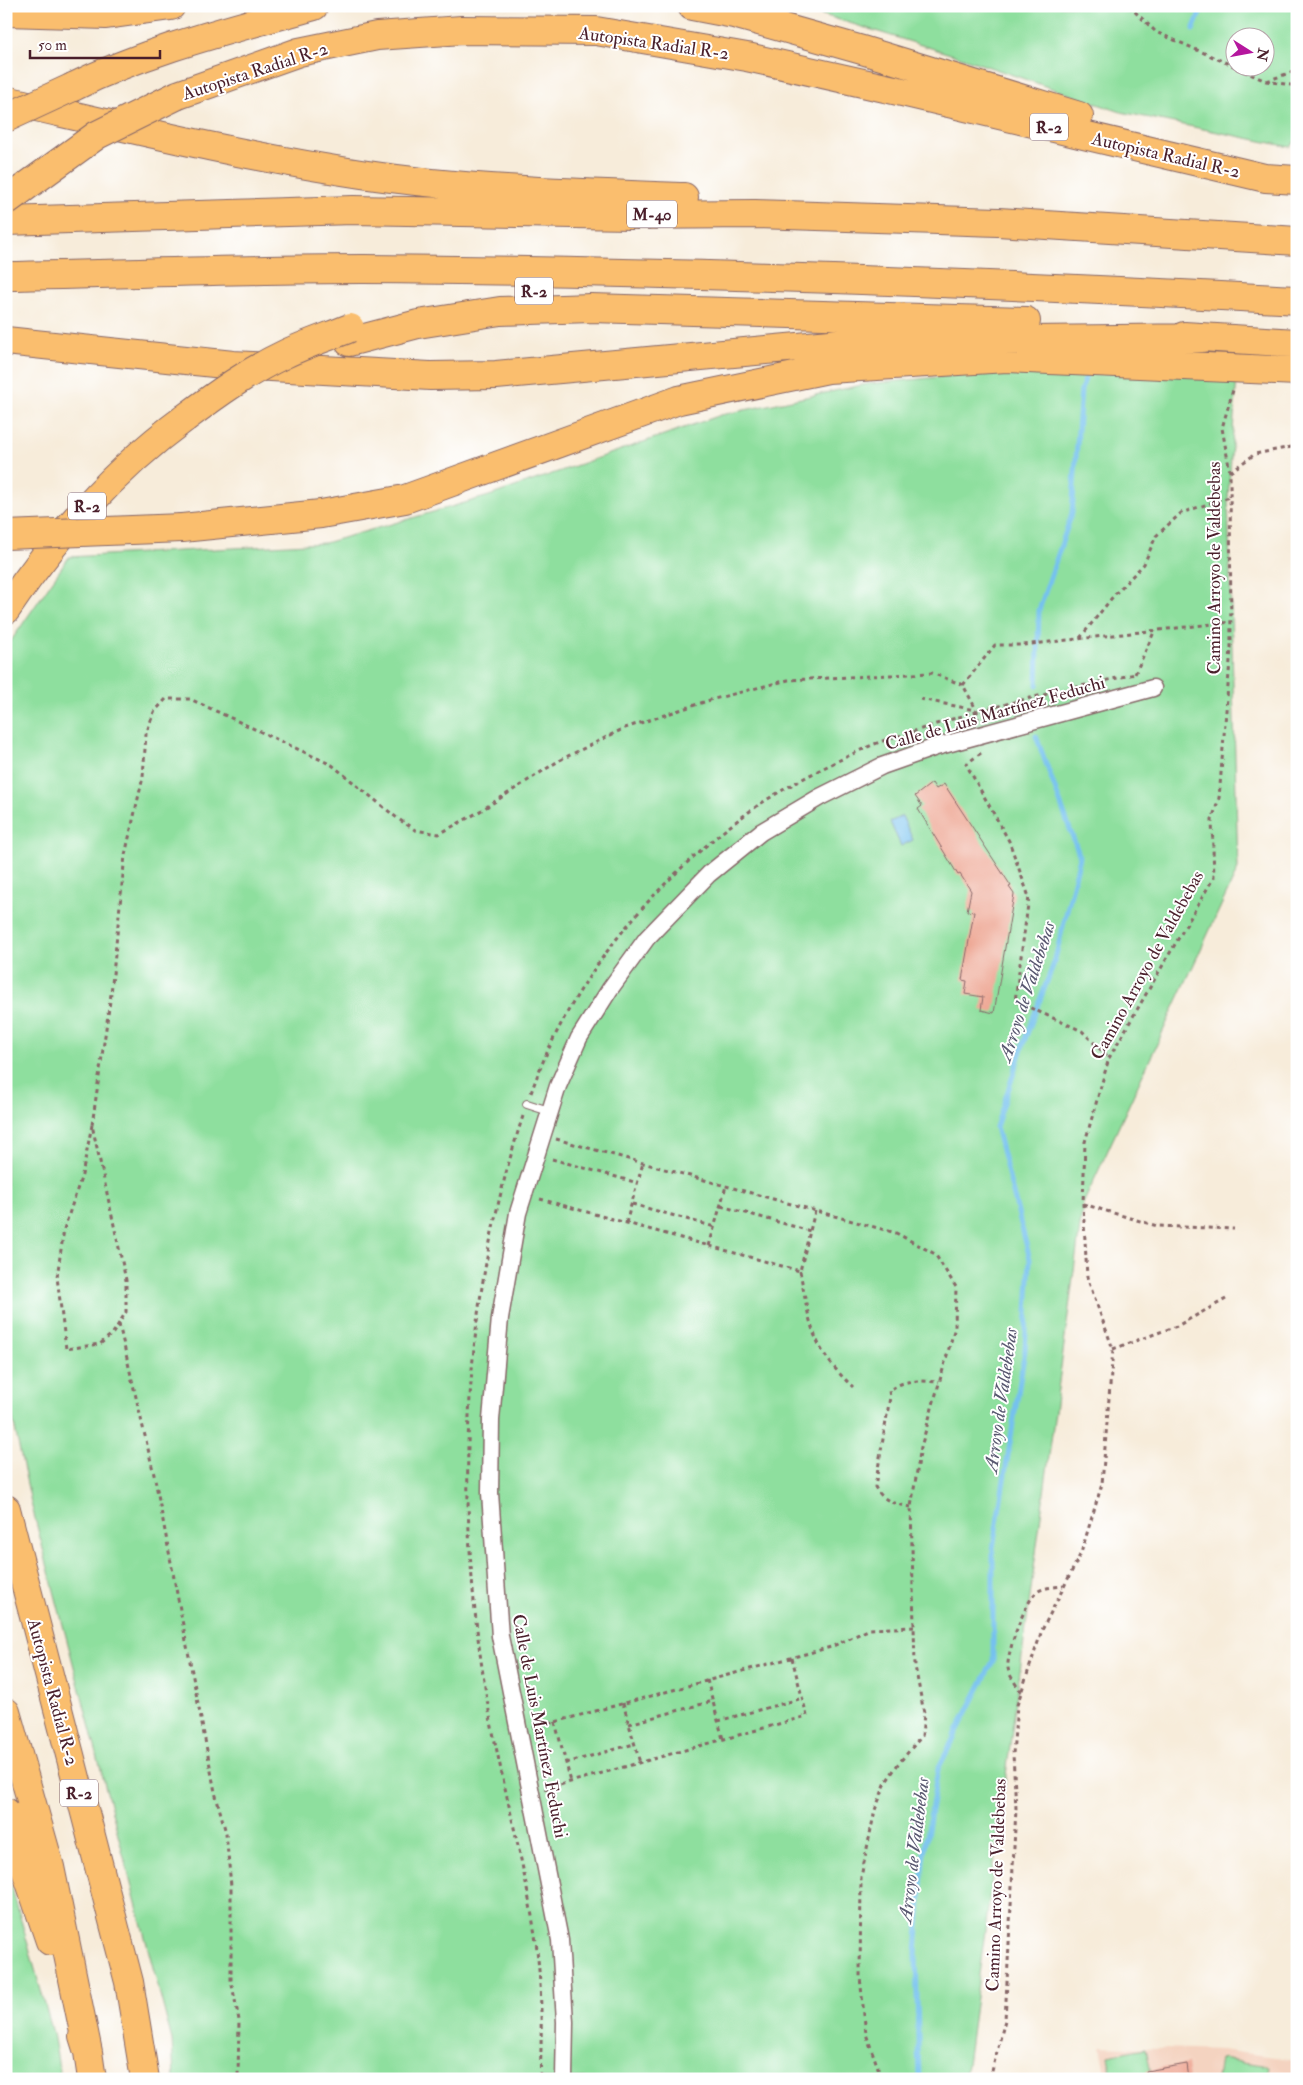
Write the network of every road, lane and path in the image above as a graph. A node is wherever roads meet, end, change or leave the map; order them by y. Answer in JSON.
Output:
{"nodes":[{"id":1,"x":172,"y":6,"type":"edge"},
{"id":2,"x":314,"y":6,"type":"edge"},
{"id":3,"x":692,"y":6,"type":"edge"},
{"id":4,"x":1128,"y":6,"type":"edge"},
{"id":5,"x":6,"y":12,"type":"edge"},
{"id":6,"x":1226,"y":63,"type":"edge"},
{"id":7,"x":1297,"y":70,"type":"edge"},
{"id":8,"x":1260,"y":78,"type":"edge"},
{"id":9,"x":1266,"y":81,"type":"junction"},
{"id":10,"x":1297,"y":86,"type":"edge"},
{"id":11,"x":6,"y":100,"type":"edge"},
{"id":12,"x":6,"y":118,"type":"edge"},
{"id":13,"x":1297,"y":169,"type":"edge"},
{"id":14,"x":1297,"y":180,"type":"edge"},
{"id":15,"x":6,"y":201,"type":"edge"},
{"id":16,"x":755,"y":214,"type":"junction"},
{"id":17,"x":6,"y":221,"type":"edge"},
{"id":18,"x":1297,"y":241,"type":"edge"},
{"id":19,"x":6,"y":276,"type":"edge"},
{"id":20,"x":721,"y":276,"type":"junction"},
{"id":21,"x":1297,"y":300,"type":"edge"},
{"id":22,"x":349,"y":335,"type":"junction"},
{"id":23,"x":1202,"y":338,"type":"junction"},
{"id":24,"x":6,"y":341,"type":"edge"},
{"id":25,"x":1297,"y":344,"type":"edge"},
{"id":26,"x":1297,"y":371,"type":"edge"},
{"id":27,"x":1234,"y":386,"type":"dead end"},
{"id":28,"x":1297,"y":446,"type":"edge"},
{"id":29,"x":1230,"y":472,"type":"junction"},
{"id":30,"x":1229,"y":497,"type":"junction"},
{"id":31,"x":6,"y":535,"type":"edge"},
{"id":32,"x":6,"y":610,"type":"edge"},
{"id":33,"x":1231,"y":622,"type":"junction"},
{"id":34,"x":1156,"y":630,"type":"junction"},
{"id":35,"x":1080,"y":638,"type":"junction"},
{"id":36,"x":1135,"y":674,"type":"dead end"},
{"id":37,"x":963,"y":685,"type":"junction"},
{"id":38,"x":1153,"y":688,"type":"dead end"},
{"id":39,"x":920,"y":699,"type":"dead end"},
{"id":40,"x":977,"y":711,"type":"junction"},
{"id":41,"x":982,"y":736,"type":"junction"},
{"id":42,"x":1109,"y":1058,"type":"junction"},
{"id":43,"x":527,"y":1104,"type":"dead end"},
{"id":44,"x":549,"y":1112,"type":"junction"},
{"id":45,"x":92,"y":1124,"type":"junction"},
{"id":46,"x":541,"y":1135,"type":"junction"},
{"id":47,"x":536,"y":1154,"type":"junction"},
{"id":48,"x":643,"y":1163,"type":"junction"},
{"id":49,"x":638,"y":1183,"type":"junction"},
{"id":50,"x":726,"y":1186,"type":"junction"},
{"id":51,"x":524,"y":1195,"type":"junction"},
{"id":52,"x":632,"y":1204,"type":"junction"},
{"id":53,"x":1084,"y":1204,"type":"junction"},
{"id":54,"x":721,"y":1206,"type":"junction"},
{"id":55,"x":815,"y":1211,"type":"junction"},
{"id":56,"x":626,"y":1223,"type":"junction"},
{"id":57,"x":715,"y":1227,"type":"junction"},
{"id":58,"x":1234,"y":1229,"type":"dead end"},
{"id":59,"x":810,"y":1231,"type":"junction"},
{"id":60,"x":709,"y":1246,"type":"junction"},
{"id":61,"x":800,"y":1271,"type":"junction"},
{"id":62,"x":1226,"y":1299,"type":"dead end"},
{"id":63,"x":119,"y":1324,"type":"junction"},
{"id":64,"x":1113,"y":1349,"type":"junction"},
{"id":65,"x":939,"y":1382,"type":"junction"},
{"id":66,"x":853,"y":1387,"type":"dead end"},
{"id":67,"x":911,"y":1507,"type":"junction"},
{"id":68,"x":6,"y":1509,"type":"edge"},
{"id":69,"x":1064,"y":1586,"type":"junction"},
{"id":70,"x":914,"y":1627,"type":"junction"},
{"id":71,"x":792,"y":1658,"type":"junction"},
{"id":72,"x":707,"y":1680,"type":"junction"},
{"id":73,"x":1021,"y":1692,"type":"junction"},
{"id":74,"x":803,"y":1698,"type":"junction"},
{"id":75,"x":713,"y":1701,"type":"junction"},
{"id":76,"x":623,"y":1703,"type":"junction"},
{"id":77,"x":6,"y":1712,"type":"edge"},
{"id":78,"x":718,"y":1721,"type":"junction"},
{"id":79,"x":555,"y":1722,"type":"junction"},
{"id":80,"x":629,"y":1724,"type":"junction"},
{"id":81,"x":518,"y":1733,"type":"junction"},
{"id":82,"x":724,"y":1740,"type":"junction"},
{"id":83,"x":634,"y":1744,"type":"junction"},
{"id":84,"x":566,"y":1763,"type":"junction"},
{"id":85,"x":640,"y":1763,"type":"junction"},
{"id":86,"x":572,"y":1782,"type":"junction"},
{"id":87,"x":532,"y":1793,"type":"junction"},
{"id":88,"x":6,"y":1812,"type":"edge"},
{"id":89,"x":88,"y":2052,"type":"junction"},
{"id":90,"x":92,"y":2079,"type":"edge"},
{"id":91,"x":146,"y":2079,"type":"edge"},
{"id":92,"x":238,"y":2079,"type":"edge"},
{"id":93,"x":564,"y":2079,"type":"edge"},
{"id":94,"x":882,"y":2079,"type":"edge"},
{"id":95,"x":990,"y":2079,"type":"edge"}],
"edges":[{"from":1,"to":5,"type":"highway"},
{"from":2,"to":12,"type":"highway","bridge":true},
{"from":3,"to":13,"type":"highway"},
{"from":4,"to":6,"type":"path"},
{"from":7,"to":9,"type":"path"},
{"from":8,"to":9,"type":"path"},
{"from":9,"to":10,"type":"path"},
{"from":11,"to":16,"type":"highway"},
{"from":14,"to":15,"type":"highway","name":"Autopista Radial R-2","number":"R-2","bridge":true},
{"from":16,"to":17,"type":"highway","number":"M-40"},
{"from":16,"to":18,"type":"highway","number":"M-40"},
{"from":19,"to":20,"type":"highway"},
{"from":20,"to":21,"type":"highway"},
{"from":20,"to":22,"type":"highway","number":"R-2"},
{"from":22,"to":23,"type":"highway"},
{"from":22,"to":32,"type":"highway","number":"R-2","bridge":true},
{"from":23,"to":24,"type":"highway"},
{"from":23,"to":25,"type":"highway"},
{"from":26,"to":31,"type":"highway","bridge":true},
{"from":27,"to":29,"type":"path","name":"Camino Arroyo de Valdebebas"},
{"from":28,"to":29,"type":"path"},
{"from":29,"to":30,"type":"path","name":"Camino Arroyo de Valdebebas"},
{"from":30,"to":33,"type":"path","name":"Camino Arroyo de Valdebebas"},
{"from":30,"to":35,"type":"path"},
{"from":33,"to":34,"type":"path"},
{"from":33,"to":42,"type":"path","name":"Camino Arroyo de Valdebebas"},
{"from":34,"to":35,"type":"path"},
{"from":34,"to":36,"type":"path"},
{"from":35,"to":37,"type":"path"},
{"from":37,"to":40,"type":"path"},
{"from":37,"to":45,"type":"path"},
{"from":38,"to":41,"type":"street","name":"Calle de Luis Martínez Feduchi"},
{"from":39,"to":40,"type":"path"},
{"from":40,"to":41,"type":"path"},
{"from":41,"to":42,"type":"path"},
{"from":41,"to":44,"type":"street","name":"Calle de Luis Martínez Feduchi"},
{"from":42,"to":53,"type":"path","name":"Camino Arroyo de Valdebebas"},
{"from":43,"to":44,"type":"lane"},
{"from":44,"to":46,"type":"street","name":"Calle de Luis Martínez Feduchi"},
{"from":45,"to":63,"type":"path"},
{"from":45,"to":63,"type":"path"},
{"from":46,"to":47,"type":"street","name":"Calle de Luis Martínez Feduchi"},
{"from":46,"to":48,"type":"path"},
{"from":47,"to":49,"type":"path"},
{"from":47,"to":51,"type":"street","name":"Calle de Luis Martínez Feduchi"},
{"from":48,"to":49,"type":"path"},
{"from":48,"to":50,"type":"path"},
{"from":49,"to":52,"type":"path"},
{"from":50,"to":54,"type":"path"},
{"from":50,"to":55,"type":"path"},
{"from":51,"to":56,"type":"path"},
{"from":51,"to":81,"type":"street","name":"Calle de Luis Martínez Feduchi"},
{"from":52,"to":56,"type":"path"},
{"from":52,"to":57,"type":"path"},
{"from":53,"to":58,"type":"path"},
{"from":53,"to":64,"type":"path","name":"Camino Arroyo de Valdebebas"},
{"from":54,"to":57,"type":"path"},
{"from":54,"to":59,"type":"path"},
{"from":55,"to":59,"type":"path"},
{"from":55,"to":65,"type":"path"},
{"from":56,"to":60,"type":"path"},
{"from":57,"to":60,"type":"path"},
{"from":59,"to":61,"type":"path"},
{"from":60,"to":61,"type":"path"},
{"from":61,"to":66,"type":"path"},
{"from":62,"to":64,"type":"path"},
{"from":63,"to":92,"type":"path"},
{"from":64,"to":69,"type":"path","name":"Camino Arroyo de Valdebebas"},
{"from":65,"to":67,"type":"path"},
{"from":65,"to":67,"type":"path"},
{"from":67,"to":70,"type":"path"},
{"from":68,"to":91,"type":"highway","name":"Autopista Radial R-2","number":"R-2"},
{"from":69,"to":73,"type":"path","name":"Camino Arroyo de Valdebebas"},
{"from":69,"to":73,"type":"path"},
{"from":70,"to":71,"type":"path"},
{"from":70,"to":94,"type":"path"},
{"from":71,"to":72,"type":"path"},
{"from":71,"to":74,"type":"path"},
{"from":72,"to":75,"type":"path"},
{"from":72,"to":76,"type":"path"},
{"from":73,"to":95,"type":"path","name":"Camino Arroyo de Valdebebas"},
{"from":74,"to":78,"type":"path"},
{"from":74,"to":82,"type":"path"},
{"from":75,"to":78,"type":"path"},
{"from":75,"to":80,"type":"path"},
{"from":76,"to":79,"type":"path"},
{"from":76,"to":80,"type":"path"},
{"from":77,"to":89,"type":"highway"},
{"from":78,"to":82,"type":"path"},
{"from":79,"to":81,"type":"path"},
{"from":79,"to":84,"type":"path"},
{"from":80,"to":83,"type":"path"},
{"from":81,"to":87,"type":"street","name":"Calle de Luis Martínez Feduchi"},
{"from":82,"to":85,"type":"path"},
{"from":83,"to":84,"type":"path"},
{"from":83,"to":85,"type":"path"},
{"from":84,"to":86,"type":"path"},
{"from":85,"to":86,"type":"path"},
{"from":86,"to":87,"type":"path"},
{"from":87,"to":93,"type":"street","name":"Calle de Luis Martínez Feduchi"},
{"from":88,"to":89,"type":"highway"},
{"from":89,"to":90,"type":"highway"}]}
